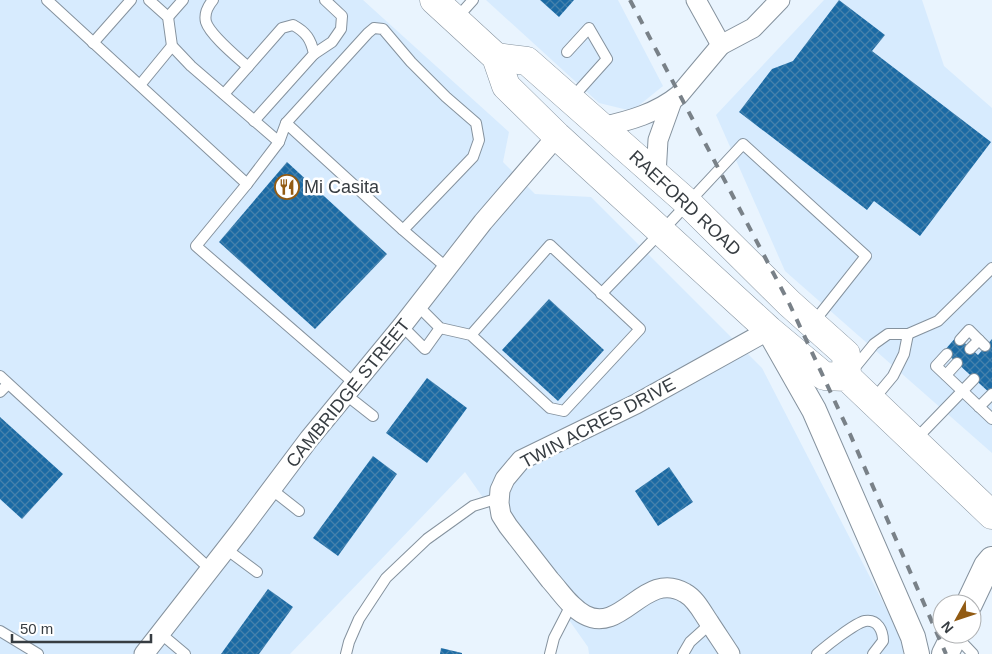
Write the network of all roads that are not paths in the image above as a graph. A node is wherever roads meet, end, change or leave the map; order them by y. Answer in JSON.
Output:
{"nodes":[{"id":1,"x":47,"y":0,"type":"edge"},
{"id":2,"x":131,"y":0,"type":"edge"},
{"id":3,"x":150,"y":0,"type":"edge"},
{"id":4,"x":183,"y":0,"type":"edge"},
{"id":5,"x":213,"y":0,"type":"edge"},
{"id":6,"x":326,"y":0,"type":"edge"},
{"id":7,"x":434,"y":0,"type":"edge"},
{"id":8,"x":696,"y":0,"type":"edge"},
{"id":9,"x":780,"y":0,"type":"edge"},
{"id":10,"x":464,"y":10,"type":"edge"},
{"id":11,"x":168,"y":17,"type":"junction"},
{"id":12,"x":93,"y":42,"type":"junction"},
{"id":13,"x":172,"y":46,"type":"junction"},
{"id":14,"x":721,"y":46,"type":"junction"},
{"id":15,"x":567,"y":52,"type":"dead end"},
{"id":16,"x":314,"y":54,"type":"junction"},
{"id":17,"x":496,"y":56,"type":"junction"},
{"id":18,"x":248,"y":67,"type":"junction"},
{"id":19,"x":140,"y":85,"type":"junction"},
{"id":20,"x":224,"y":94,"type":"junction"},
{"id":21,"x":570,"y":100,"type":"junction"},
{"id":22,"x":672,"y":101,"type":"junction"},
{"id":23,"x":254,"y":121,"type":"junction"},
{"id":24,"x":286,"y":124,"type":"junction"},
{"id":25,"x":601,"y":127,"type":"junction"},
{"id":26,"x":557,"y":136,"type":"junction"},
{"id":27,"x":278,"y":142,"type":"junction"},
{"id":28,"x":656,"y":175,"type":"junction"},
{"id":29,"x":248,"y":184,"type":"junction"},
{"id":30,"x":688,"y":204,"type":"junction"},
{"id":31,"x":403,"y":230,"type":"junction"},
{"id":32,"x":662,"y":232,"type":"junction"},
{"id":33,"x":447,"y":268,"type":"junction"},
{"id":34,"x":992,"y":268,"type":"edge"},
{"id":35,"x":601,"y":294,"type":"junction"},
{"id":36,"x":417,"y":305,"type":"junction"},
{"id":37,"x":812,"y":323,"type":"junction"},
{"id":38,"x":402,"y":326,"type":"junction"},
{"id":39,"x":440,"y":328,"type":"junction"},
{"id":40,"x":769,"y":330,"type":"junction"},
{"id":41,"x":908,"y":334,"type":"junction"},
{"id":42,"x":471,"y":335,"type":"junction"},
{"id":43,"x":960,"y":340,"type":"dead end"},
{"id":44,"x":970,"y":349,"type":"dead end"},
{"id":45,"x":947,"y":354,"type":"dead end"},
{"id":46,"x":957,"y":363,"type":"dead end"},
{"id":47,"x":946,"y":375,"type":"junction"},
{"id":48,"x":0,"y":376,"type":"edge"},
{"id":49,"x":847,"y":377,"type":"junction"},
{"id":50,"x":974,"y":379,"type":"dead end"},
{"id":51,"x":8,"y":384,"type":"junction"},
{"id":52,"x":350,"y":388,"type":"junction"},
{"id":53,"x":962,"y":391,"type":"junction"},
{"id":54,"x":0,"y":392,"type":"edge"},
{"id":55,"x":992,"y":394,"type":"edge"},
{"id":56,"x":873,"y":400,"type":"junction"},
{"id":57,"x":979,"y":407,"type":"junction"},
{"id":58,"x":373,"y":416,"type":"dead end"},
{"id":59,"x":992,"y":419,"type":"edge"},
{"id":60,"x":914,"y":441,"type":"junction"},
{"id":61,"x":271,"y":489,"type":"junction"},
{"id":62,"x":500,"y":498,"type":"junction"},
{"id":63,"x":299,"y":511,"type":"dead end"},
{"id":64,"x":992,"y":514,"type":"edge"},
{"id":65,"x":226,"y":549,"type":"junction"},
{"id":66,"x":992,"y":560,"type":"edge"},
{"id":67,"x":210,"y":570,"type":"junction"},
{"id":68,"x":257,"y":572,"type":"dead end"},
{"id":69,"x":974,"y":594,"type":"edge"},
{"id":70,"x":571,"y":605,"type":"junction"},
{"id":71,"x":710,"y":624,"type":"junction"},
{"id":72,"x":0,"y":631,"type":"edge"},
{"id":73,"x":160,"y":634,"type":"junction"},
{"id":74,"x":956,"y":644,"type":"edge"},
{"id":75,"x":38,"y":654,"type":"edge"},
{"id":76,"x":144,"y":654,"type":"edge"},
{"id":77,"x":185,"y":654,"type":"edge"},
{"id":78,"x":346,"y":654,"type":"edge"},
{"id":79,"x":550,"y":654,"type":"edge"},
{"id":80,"x":683,"y":654,"type":"edge"},
{"id":81,"x":730,"y":654,"type":"edge"},
{"id":82,"x":817,"y":654,"type":"edge"},
{"id":83,"x":873,"y":654,"type":"edge"},
{"id":84,"x":917,"y":654,"type":"edge"},
{"id":85,"x":973,"y":654,"type":"edge"}],
"edges":[{"from":1,"to":12,"type":"lane"},
{"from":2,"to":12,"type":"lane"},
{"from":3,"to":11,"type":"lane"},
{"from":4,"to":11,"type":"lane"},
{"from":5,"to":18,"type":"lane"},
{"from":6,"to":16,"type":"lane"},
{"from":7,"to":10,"type":"main road"},
{"from":8,"to":14,"type":"street"},
{"from":9,"to":14,"type":"street"},
{"from":10,"to":17,"type":"main road"},
{"from":11,"to":13,"type":"lane"},
{"from":12,"to":19,"type":"lane"},
{"from":13,"to":19,"type":"lane"},
{"from":13,"to":20,"type":"lane"},
{"from":14,"to":22,"type":"street"},
{"from":15,"to":21,"type":"lane"},
{"from":16,"to":18,"type":"lane"},
{"from":16,"to":23,"type":"lane"},
{"from":17,"to":21,"type":"main road","name":"RAEFORD ROAD"},
{"from":17,"to":26,"type":"main road","name":"RAEFORD ROAD"},
{"from":18,"to":20,"type":"lane"},
{"from":19,"to":29,"type":"lane"},
{"from":20,"to":23,"type":"lane"},
{"from":21,"to":25,"type":"main road","name":"RAEFORD ROAD"},
{"from":22,"to":25,"type":"street"},
{"from":22,"to":28,"type":"street"},
{"from":23,"to":27,"type":"lane"},
{"from":24,"to":27,"type":"lane"},
{"from":24,"to":31,"type":"lane"},
{"from":24,"to":31,"type":"lane"},
{"from":25,"to":28,"type":"main road","name":"RAEFORD ROAD"},
{"from":26,"to":32,"type":"main road","name":"RAEFORD ROAD"},
{"from":26,"to":33,"type":"street","name":"CAMBRIDGE STREET"},
{"from":27,"to":29,"type":"lane"},
{"from":28,"to":30,"type":"main road","name":"RAEFORD ROAD"},
{"from":29,"to":52,"type":"lane"},
{"from":30,"to":32,"type":"lane"},
{"from":30,"to":37,"type":"main road","name":"RAEFORD ROAD"},
{"from":30,"to":37,"type":"lane"},
{"from":31,"to":33,"type":"lane"},
{"from":32,"to":35,"type":"lane"},
{"from":32,"to":40,"type":"main road","name":"RAEFORD ROAD"},
{"from":33,"to":36,"type":"street","name":"CAMBRIDGE STREET"},
{"from":34,"to":41,"type":"lane"},
{"from":35,"to":42,"type":"lane"},
{"from":35,"to":42,"type":"lane"},
{"from":36,"to":38,"type":"street","name":"CAMBRIDGE STREET"},
{"from":36,"to":39,"type":"lane"},
{"from":37,"to":49,"type":"main road","name":"RAEFORD ROAD"},
{"from":38,"to":39,"type":"lane"},
{"from":38,"to":52,"type":"street","name":"CAMBRIDGE STREET"},
{"from":39,"to":42,"type":"lane"},
{"from":40,"to":49,"type":"main road","name":"RAEFORD ROAD"},
{"from":40,"to":62,"type":"street","name":"TWIN ACRES DRIVE"},
{"from":40,"to":84,"type":"street"},
{"from":41,"to":49,"type":"lane"},
{"from":41,"to":56,"type":"lane"},
{"from":43,"to":44,"type":"lane"},
{"from":45,"to":47,"type":"lane"},
{"from":46,"to":47,"type":"lane"},
{"from":47,"to":53,"type":"lane"},
{"from":48,"to":51,"type":"lane"},
{"from":49,"to":56,"type":"main road"},
{"from":50,"to":53,"type":"lane"},
{"from":51,"to":54,"type":"lane"},
{"from":51,"to":67,"type":"lane"},
{"from":52,"to":58,"type":"lane"},
{"from":52,"to":61,"type":"street","name":"CAMBRIDGE STREET"},
{"from":53,"to":57,"type":"lane"},
{"from":53,"to":60,"type":"lane"},
{"from":55,"to":57,"type":"lane"},
{"from":56,"to":60,"type":"main road"},
{"from":57,"to":59,"type":"lane"},
{"from":60,"to":64,"type":"main road"},
{"from":61,"to":63,"type":"lane"},
{"from":61,"to":65,"type":"street","name":"CAMBRIDGE STREET"},
{"from":62,"to":70,"type":"street"},
{"from":62,"to":78,"type":"lane"},
{"from":65,"to":67,"type":"street","name":"CAMBRIDGE STREET"},
{"from":65,"to":68,"type":"lane"},
{"from":66,"to":69,"type":"main road"},
{"from":67,"to":73,"type":"street","name":"CAMBRIDGE STREET"},
{"from":70,"to":71,"type":"street"},
{"from":70,"to":79,"type":"lane"},
{"from":71,"to":80,"type":"lane"},
{"from":71,"to":81,"type":"street"},
{"from":72,"to":75,"type":"lane"},
{"from":73,"to":76,"type":"street","name":"CAMBRIDGE STREET"},
{"from":73,"to":77,"type":"lane"},
{"from":74,"to":85,"type":"lane"},
{"from":82,"to":83,"type":"lane"}]}
